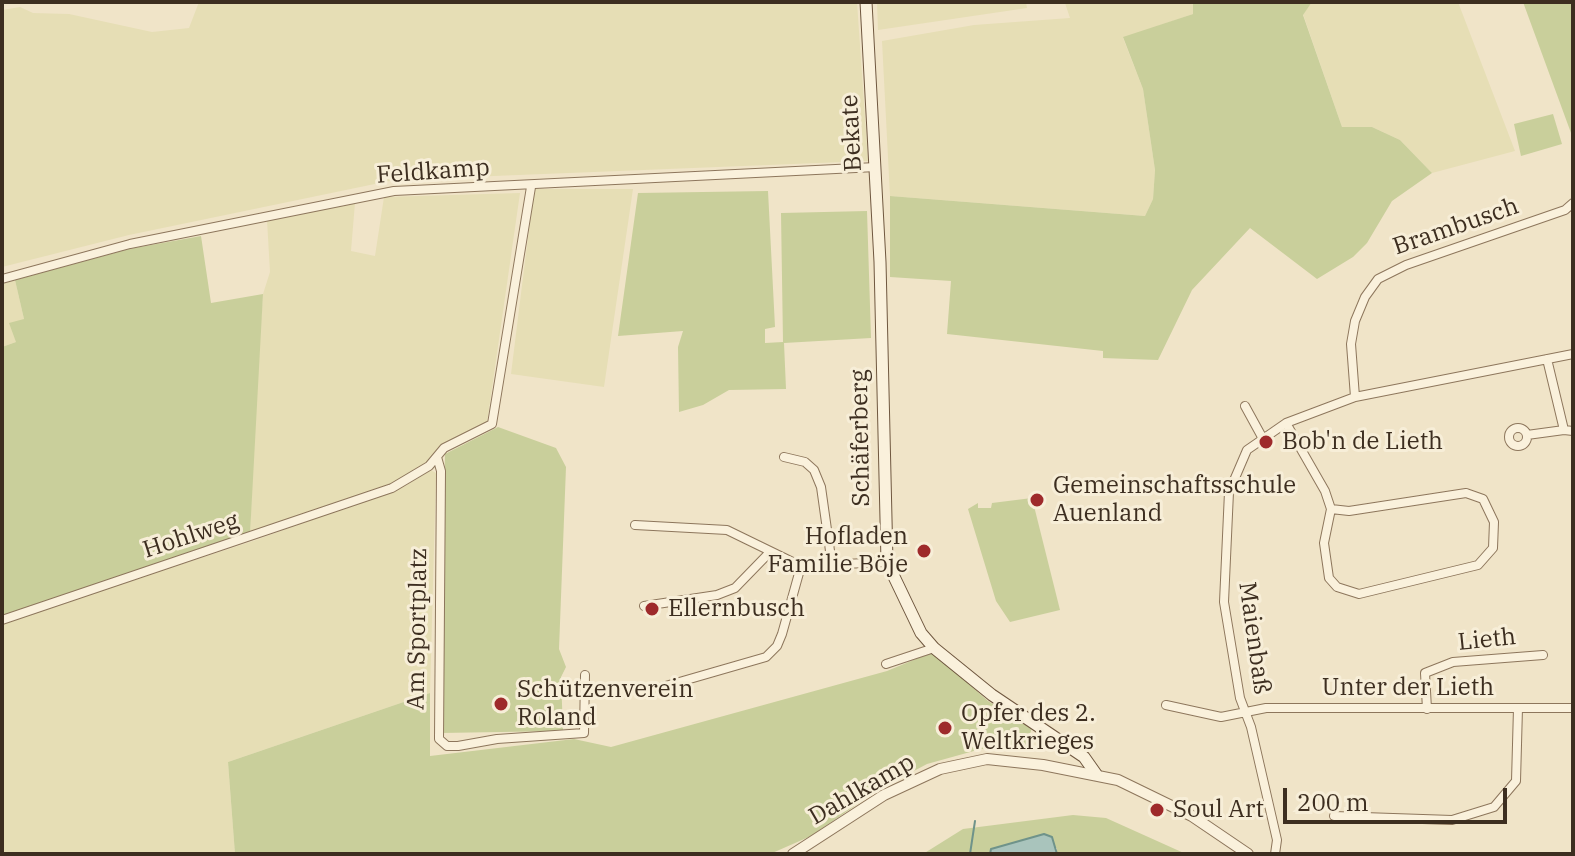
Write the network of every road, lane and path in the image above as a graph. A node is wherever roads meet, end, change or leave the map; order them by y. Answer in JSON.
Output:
{"nodes":[{"id":1,"x":866,"y":2,"type":"edge"},
{"id":2,"x":876,"y":167,"type":"junction"},
{"id":3,"x":531,"y":187,"type":"junction"},
{"id":4,"x":1573,"y":203,"type":"edge"},
{"id":5,"x":880,"y":262,"type":"joint"},
{"id":6,"x":2,"y":279,"type":"edge"},
{"id":7,"x":1573,"y":354,"type":"edge"},
{"id":8,"x":1547,"y":359,"type":"junction"},
{"id":9,"x":1355,"y":397,"type":"junction"},
{"id":10,"x":1245,"y":406,"type":"dead end"},
{"id":11,"x":1286,"y":423,"type":"junction"},
{"id":12,"x":1568,"y":430,"type":"edge"},
{"id":13,"x":1527,"y":435,"type":"dead end"},
{"id":14,"x":1262,"y":437,"type":"junction"},
{"id":15,"x":437,"y":457,"type":"junction"},
{"id":16,"x":784,"y":457,"type":"dead end"},
{"id":17,"x":1331,"y":509,"type":"junction"},
{"id":18,"x":635,"y":525,"type":"dead end"},
{"id":19,"x":769,"y":553,"type":"junction"},
{"id":20,"x":887,"y":562,"type":"junction"},
{"id":21,"x":832,"y":565,"type":"junction"},
{"id":22,"x":801,"y":566,"type":"junction"},
{"id":23,"x":644,"y":606,"type":"dead end"},
{"id":24,"x":2,"y":620,"type":"edge"},
{"id":25,"x":934,"y":648,"type":"junction"},
{"id":26,"x":1543,"y":655,"type":"dead end"},
{"id":27,"x":886,"y":664,"type":"dead end"},
{"id":28,"x":585,"y":675,"type":"dead end"},
{"id":29,"x":662,"y":687,"type":"dead end"},
{"id":30,"x":1166,"y":705,"type":"dead end"},
{"id":31,"x":1518,"y":708,"type":"junction"},
{"id":32,"x":1573,"y":708,"type":"edge"},
{"id":33,"x":1427,"y":709,"type":"junction"},
{"id":34,"x":1244,"y":711,"type":"junction"},
{"id":35,"x":1096,"y":774,"type":"junction"},
{"id":36,"x":1334,"y":816,"type":"dead end"},
{"id":37,"x":1274,"y":853,"type":"edge"},
{"id":38,"x":793,"y":854,"type":"edge"},
{"id":39,"x":1248,"y":854,"type":"edge"}],
"edges":[{"from":1,"to":2,"type":"main road","name":"Bekate"},
{"from":2,"to":3,"type":"street","name":"Feldkamp"},
{"from":2,"to":5,"type":"main road","name":"Bekate"},
{"from":3,"to":6,"type":"street","name":"Feldkamp"},
{"from":3,"to":15,"type":"street"},
{"from":4,"to":9,"type":"street","name":"Brambusch"},
{"from":5,"to":20,"type":"main road","name":"Schäferberg"},
{"from":7,"to":8,"type":"street","name":"Maienbaß"},
{"from":8,"to":9,"type":"street","name":"Maienbaß"},
{"from":8,"to":12,"type":"street"},
{"from":9,"to":11,"type":"street","name":"Maienbaß"},
{"from":10,"to":14,"type":"street"},
{"from":11,"to":14,"type":"street","name":"Maienbaß"},
{"from":11,"to":17,"type":"street"},
{"from":12,"to":13,"type":"street"},
{"from":14,"to":34,"type":"street","name":"Maienbaß"},
{"from":15,"to":24,"type":"street","name":"Hohlweg"},
{"from":15,"to":28,"type":"street","name":"Am Sportplatz"},
{"from":16,"to":21,"type":"street"},
{"from":17,"to":17,"type":"street"},
{"from":18,"to":19,"type":"street"},
{"from":19,"to":22,"type":"street"},
{"from":19,"to":23,"type":"street"},
{"from":20,"to":21,"type":"street"},
{"from":20,"to":25,"type":"main road","name":"Schäferberg"},
{"from":21,"to":22,"type":"street"},
{"from":22,"to":29,"type":"street"},
{"from":25,"to":27,"type":"street"},
{"from":25,"to":35,"type":"main road","name":"Schäferberg"},
{"from":26,"to":33,"type":"street","name":"Lieth"},
{"from":30,"to":34,"type":"street","name":"Unter der Lieth"},
{"from":31,"to":32,"type":"street","name":"Unter der Lieth"},
{"from":31,"to":33,"type":"street","name":"Unter der Lieth"},
{"from":31,"to":36,"type":"street"},
{"from":33,"to":34,"type":"street","name":"Unter der Lieth"},
{"from":34,"to":37,"type":"street","name":"Maienbaß"},
{"from":35,"to":38,"type":"street","name":"Dahlkamp"},
{"from":35,"to":39,"type":"street","name":"Dahlkamp"}]}
